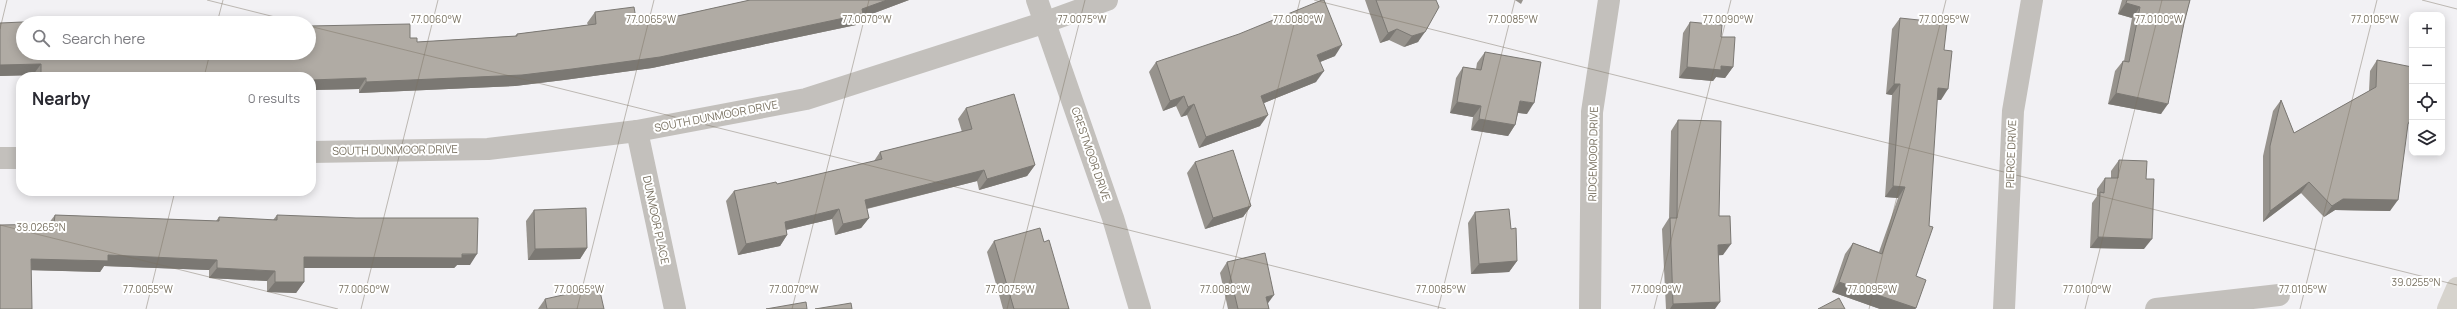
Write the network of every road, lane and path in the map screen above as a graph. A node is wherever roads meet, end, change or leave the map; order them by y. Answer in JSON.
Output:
{"nodes":[{"id":1,"x":1037,"y":0,"type":"edge"},
{"id":2,"x":1107,"y":0,"type":"edge"},
{"id":3,"x":1609,"y":0,"type":"edge"},
{"id":4,"x":2032,"y":0,"type":"edge"},
{"id":5,"x":1046,"y":22,"type":"junction"},
{"id":6,"x":637,"y":131,"type":"junction"},
{"id":7,"x":316,"y":152,"type":"edge"},
{"id":8,"x":0,"y":158,"type":"edge"},
{"id":9,"x":16,"y":158,"type":"edge"},
{"id":10,"x":2457,"y":288,"type":"edge"},
{"id":11,"x":2279,"y":295,"type":"dead end"},
{"id":12,"x":676,"y":309,"type":"edge"},
{"id":13,"x":1140,"y":309,"type":"edge"},
{"id":14,"x":1590,"y":309,"type":"edge"},
{"id":15,"x":2004,"y":309,"type":"edge"},
{"id":16,"x":2156,"y":309,"type":"edge"},
{"id":17,"x":2448,"y":309,"type":"edge"}],
"edges":[{"from":1,"to":5,"type":"street","name":"CRESTMOOR DRIVE"},
{"from":2,"to":5,"type":"street","name":"SOUTH DUNMOOR DRIVE"},
{"from":3,"to":14,"type":"street","name":"RIDGEMOOR DRIVE"},
{"from":4,"to":15,"type":"street","name":"PIERCE DRIVE"},
{"from":5,"to":6,"type":"street","name":"SOUTH DUNMOOR DRIVE"},
{"from":5,"to":13,"type":"street","name":"CRESTMOOR DRIVE"},
{"from":6,"to":7,"type":"street","name":"SOUTH DUNMOOR DRIVE"},
{"from":6,"to":12,"type":"street","name":"DUNMOOR PLACE"},
{"from":8,"to":9,"type":"street"},
{"from":10,"to":17,"type":"highway"},
{"from":11,"to":16,"type":"street"}]}
